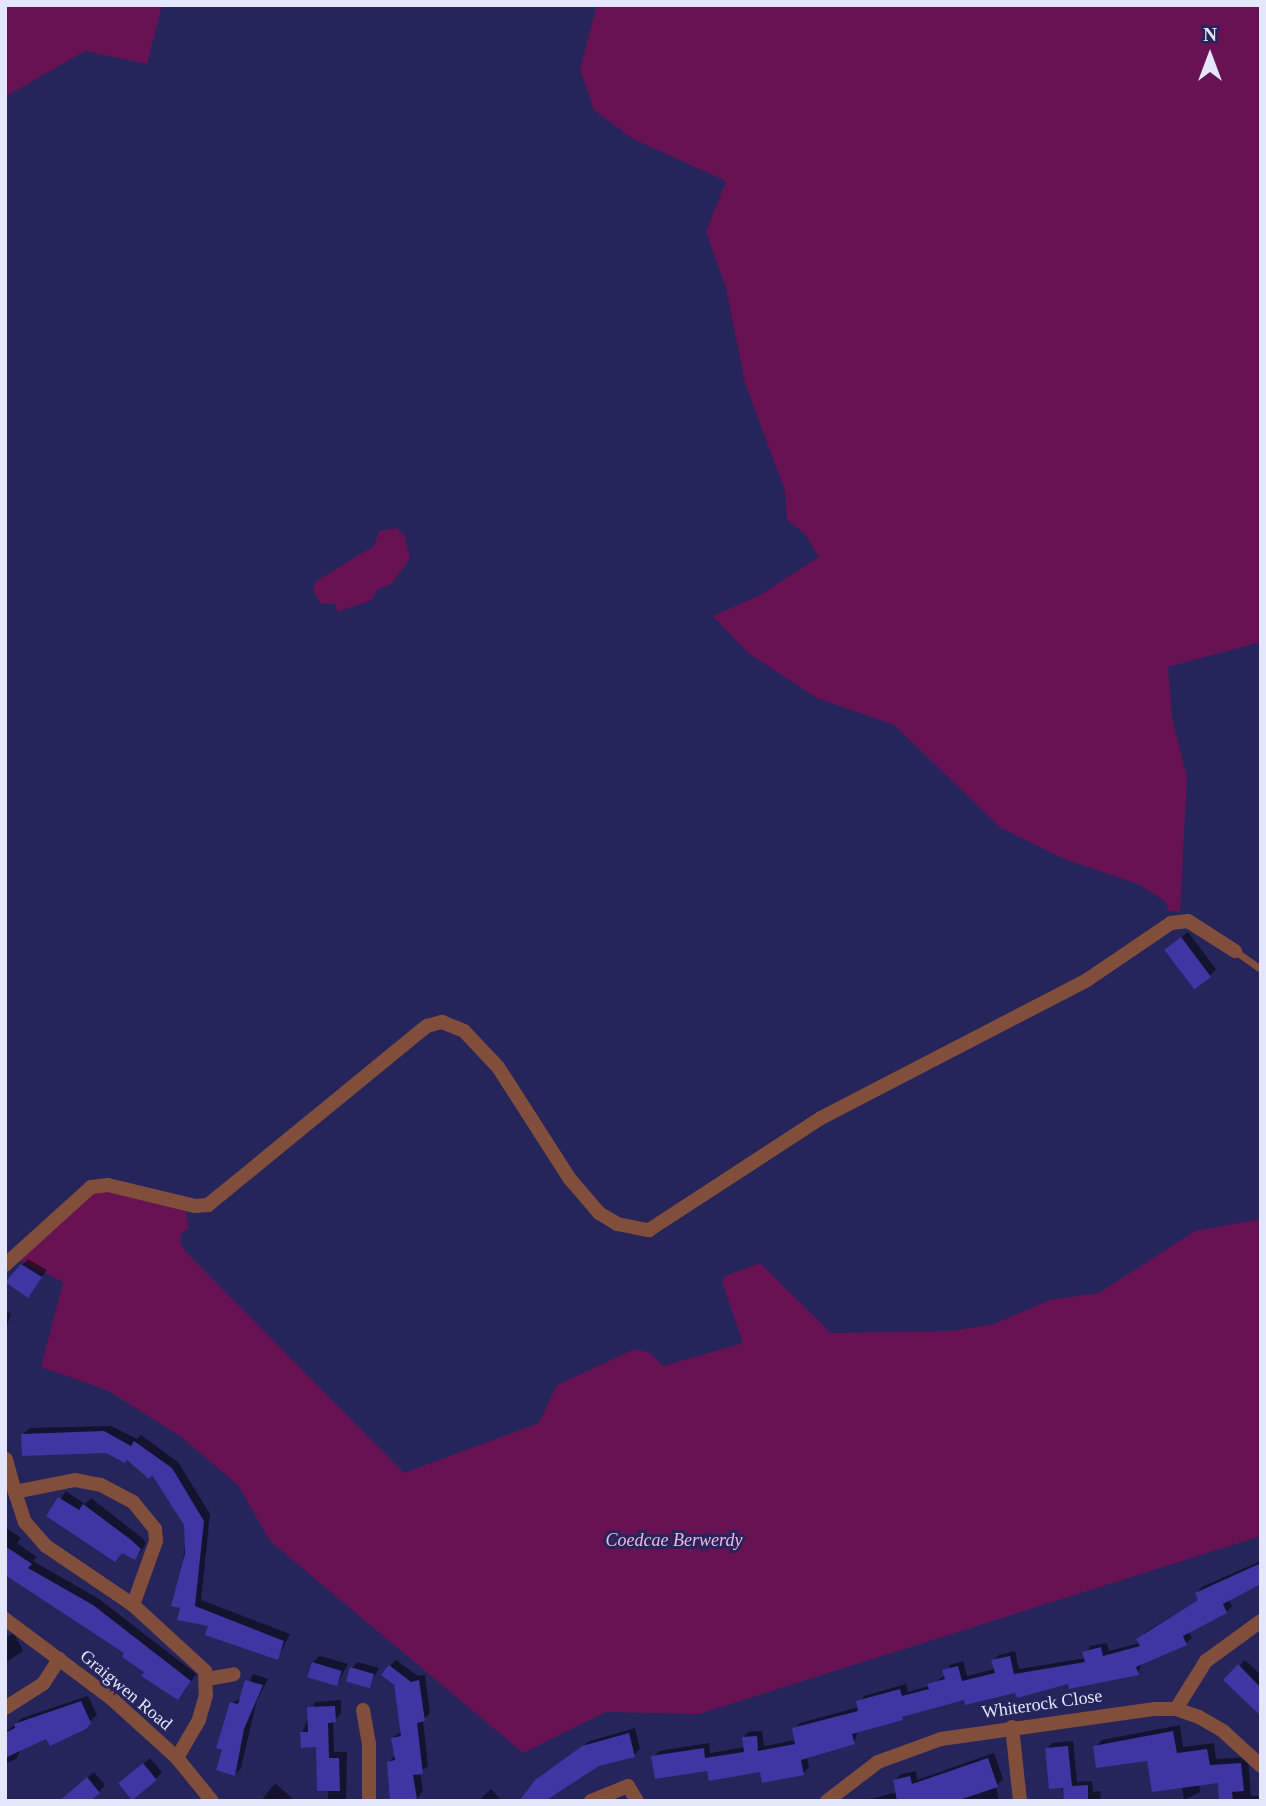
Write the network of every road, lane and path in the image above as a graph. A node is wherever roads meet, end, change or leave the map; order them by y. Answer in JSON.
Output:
{"nodes":[{"id":1,"x":1235,"y":951,"type":"joint"},
{"id":2,"x":1261,"y":969,"type":"edge"},
{"id":3,"x":5,"y":1265,"type":"edge"},
{"id":4,"x":6,"y":1459,"type":"edge"},
{"id":5,"x":15,"y":1492,"type":"junction"},
{"id":6,"x":133,"y":1605,"type":"junction"},
{"id":7,"x":5,"y":1619,"type":"edge"},
{"id":8,"x":1261,"y":1621,"type":"edge"},
{"id":9,"x":59,"y":1659,"type":"junction"},
{"id":10,"x":234,"y":1674,"type":"dead end"},
{"id":11,"x":207,"y":1679,"type":"junction"},
{"id":12,"x":5,"y":1708,"type":"edge"},
{"id":13,"x":1176,"y":1709,"type":"junction"},
{"id":14,"x":363,"y":1710,"type":"dead end"},
{"id":15,"x":1012,"y":1727,"type":"junction"},
{"id":16,"x":177,"y":1758,"type":"junction"},
{"id":17,"x":1261,"y":1766,"type":"edge"},
{"id":18,"x":205,"y":1799,"type":"edge"},
{"id":19,"x":369,"y":1801,"type":"edge"},
{"id":20,"x":591,"y":1801,"type":"edge"},
{"id":21,"x":637,"y":1801,"type":"edge"},
{"id":22,"x":827,"y":1801,"type":"edge"},
{"id":23,"x":1020,"y":1801,"type":"edge"}],
"edges":[{"from":1,"to":2,"type":"lane"},
{"from":1,"to":3,"type":"street"},
{"from":4,"to":5,"type":"street"},
{"from":5,"to":6,"type":"street"},
{"from":5,"to":6,"type":"street"},
{"from":6,"to":11,"type":"street"},
{"from":7,"to":9,"type":"street","name":"Graigwen Road"},
{"from":8,"to":13,"type":"street"},
{"from":9,"to":12,"type":"street"},
{"from":9,"to":16,"type":"street","name":"Graigwen Road"},
{"from":10,"to":11,"type":"street"},
{"from":11,"to":16,"type":"street"},
{"from":13,"to":15,"type":"street","name":"Whiterock Close"},
{"from":13,"to":17,"type":"street"},
{"from":14,"to":19,"type":"street"},
{"from":15,"to":22,"type":"street","name":"Whiterock Close"},
{"from":15,"to":23,"type":"street"},
{"from":16,"to":18,"type":"street","name":"Graigwen Road"},
{"from":20,"to":21,"type":"street"}]}
